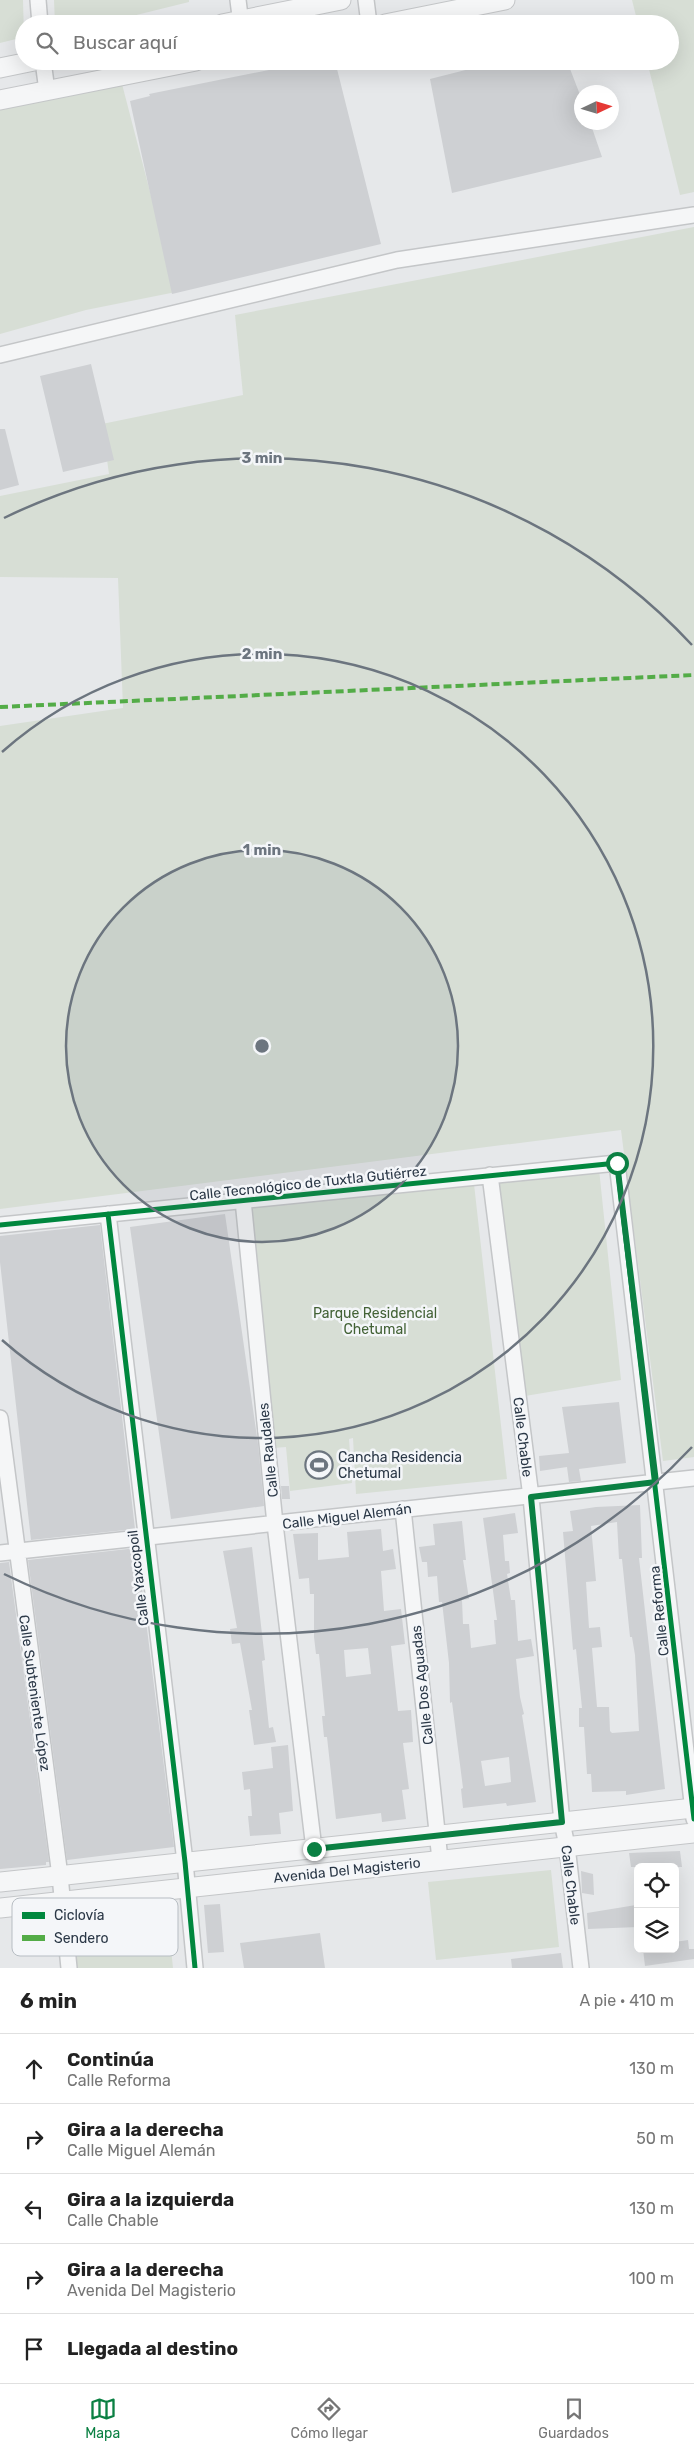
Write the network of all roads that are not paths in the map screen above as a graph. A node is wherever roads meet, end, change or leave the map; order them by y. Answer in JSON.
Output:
{"nodes":[{"id":1,"x":38,"y":0,"type":"edge"},
{"id":2,"x":238,"y":0,"type":"edge"},
{"id":3,"x":341,"y":0,"type":"edge"},
{"id":4,"x":366,"y":0,"type":"edge"},
{"id":5,"x":505,"y":0,"type":"edge"},
{"id":6,"x":39,"y":15,"type":"edge"},
{"id":7,"x":240,"y":15,"type":"edge"},
{"id":8,"x":273,"y":15,"type":"edge"},
{"id":9,"x":368,"y":15,"type":"edge"},
{"id":10,"x":430,"y":15,"type":"edge"},
{"id":11,"x":15,"y":65,"type":"edge"},
{"id":12,"x":0,"y":68,"type":"edge"},
{"id":13,"x":44,"y":70,"type":"edge"},
{"id":14,"x":151,"y":70,"type":"edge"},
{"id":15,"x":47,"y":91,"type":"junction"},
{"id":16,"x":0,"y":100,"type":"edge"},
{"id":17,"x":694,"y":215,"type":"edge"},
{"id":18,"x":0,"y":355,"type":"edge"},
{"id":19,"x":617,"y":1163,"type":"joint"},
{"id":20,"x":490,"y":1175,"type":"junction"},
{"id":21,"x":243,"y":1200,"type":"junction"},
{"id":22,"x":108,"y":1214,"type":"junction"},
{"id":23,"x":0,"y":1225,"type":"edge"},
{"id":24,"x":0,"y":1418,"type":"edge"},
{"id":25,"x":694,"y":1478,"type":"edge"},
{"id":26,"x":656,"y":1482,"type":"junction"},
{"id":27,"x":531,"y":1497,"type":"junction"},
{"id":28,"x":403,"y":1509,"type":"junction"},
{"id":29,"x":275,"y":1524,"type":"junction"},
{"id":30,"x":145,"y":1538,"type":"junction"},
{"id":31,"x":16,"y":1552,"type":"junction"},
{"id":32,"x":0,"y":1553,"type":"edge"},
{"id":33,"x":693,"y":1812,"type":"edge"},
{"id":34,"x":562,"y":1822,"type":"junction"},
{"id":35,"x":694,"y":1833,"type":"edge"},
{"id":36,"x":438,"y":1835,"type":"junction"},
{"id":37,"x":567,"y":1846,"type":"junction"},
{"id":38,"x":314,"y":1849,"type":"junction"},
{"id":39,"x":440,"y":1860,"type":"junction"},
{"id":40,"x":185,"y":1862,"type":"junction"},
{"id":41,"x":60,"y":1876,"type":"junction"},
{"id":42,"x":0,"y":1882,"type":"edge"},
{"id":43,"x":187,"y":1888,"type":"junction"},
{"id":44,"x":62,"y":1898,"type":"edge"},
{"id":45,"x":91,"y":1898,"type":"edge"},
{"id":46,"x":195,"y":1968,"type":"edge"},
{"id":47,"x":581,"y":1968,"type":"edge"}],
"edges":[{"from":1,"to":6,"type":"street"},
{"from":2,"to":7,"type":"street"},
{"from":3,"to":8,"type":"street"},
{"from":4,"to":9,"type":"street"},
{"from":5,"to":10,"type":"street"},
{"from":11,"to":12,"type":"street"},
{"from":13,"to":15,"type":"street"},
{"from":14,"to":15,"type":"street"},
{"from":15,"to":16,"type":"street"},
{"from":17,"to":18,"type":"street"},
{"from":19,"to":20,"type":"street","name":"Calle Tecnológico de Tuxtla Gutiérrez"},
{"from":19,"to":26,"type":"street","name":"Calle Reforma"},
{"from":20,"to":21,"type":"street","name":"Calle Tecnológico de Tuxtla Gutiérrez"},
{"from":20,"to":27,"type":"street","name":"Calle Chable"},
{"from":21,"to":22,"type":"street","name":"Calle Tecnológico de Tuxtla Gutiérrez"},
{"from":21,"to":29,"type":"street","name":"Calle Raudales"},
{"from":22,"to":23,"type":"street","name":"Calle Tecnológico de Tuxtla Gutiérrez"},
{"from":22,"to":30,"type":"street","name":"Calle Yaxcopoil"},
{"from":24,"to":31,"type":"street","name":"Calle Subteniente López"},
{"from":25,"to":26,"type":"street","name":"Calle Miguel Alemán"},
{"from":26,"to":27,"type":"street","name":"Calle Miguel Alemán"},
{"from":26,"to":33,"type":"street","name":"Calle Reforma"},
{"from":27,"to":28,"type":"street","name":"Calle Miguel Alemán"},
{"from":27,"to":34,"type":"street","name":"Calle Chable"},
{"from":28,"to":29,"type":"street","name":"Calle Miguel Alemán"},
{"from":28,"to":36,"type":"street","name":"Calle Dos Aguadas"},
{"from":29,"to":30,"type":"street","name":"Calle Miguel Alemán"},
{"from":29,"to":38,"type":"street","name":"Calle Raudales"},
{"from":30,"to":31,"type":"street","name":"Calle Miguel Alemán"},
{"from":30,"to":40,"type":"street","name":"Calle Yaxcopoil"},
{"from":31,"to":32,"type":"street","name":"Calle Miguel Alemán"},
{"from":31,"to":41,"type":"street","name":"Calle Subteniente López"},
{"from":33,"to":34,"type":"street","name":"Avenida Del Magisterio"},
{"from":34,"to":36,"type":"street","name":"Avenida Del Magisterio"},
{"from":34,"to":37,"type":"street","name":"Calle Chable"},
{"from":35,"to":37,"type":"street","name":"Avenida Del Magisterio"},
{"from":36,"to":38,"type":"street","name":"Avenida Del Magisterio"},
{"from":36,"to":39,"type":"street","name":"Calle Dos Aguadas"},
{"from":37,"to":39,"type":"street","name":"Avenida Del Magisterio"},
{"from":37,"to":47,"type":"street","name":"Calle Chable"},
{"from":38,"to":40,"type":"street","name":"Avenida Del Magisterio"},
{"from":39,"to":43,"type":"street","name":"Avenida Del Magisterio"},
{"from":40,"to":41,"type":"street","name":"Avenida Del Magisterio"},
{"from":40,"to":43,"type":"street","name":"Calle Yaxcopoil"},
{"from":41,"to":42,"type":"street","name":"Avenida Del Magisterio"},
{"from":41,"to":44,"type":"street","name":"Calle Subteniente López"},
{"from":43,"to":45,"type":"street","name":"Avenida Del Magisterio"},
{"from":43,"to":46,"type":"street","name":"Calle Yaxcopoil"}]}
